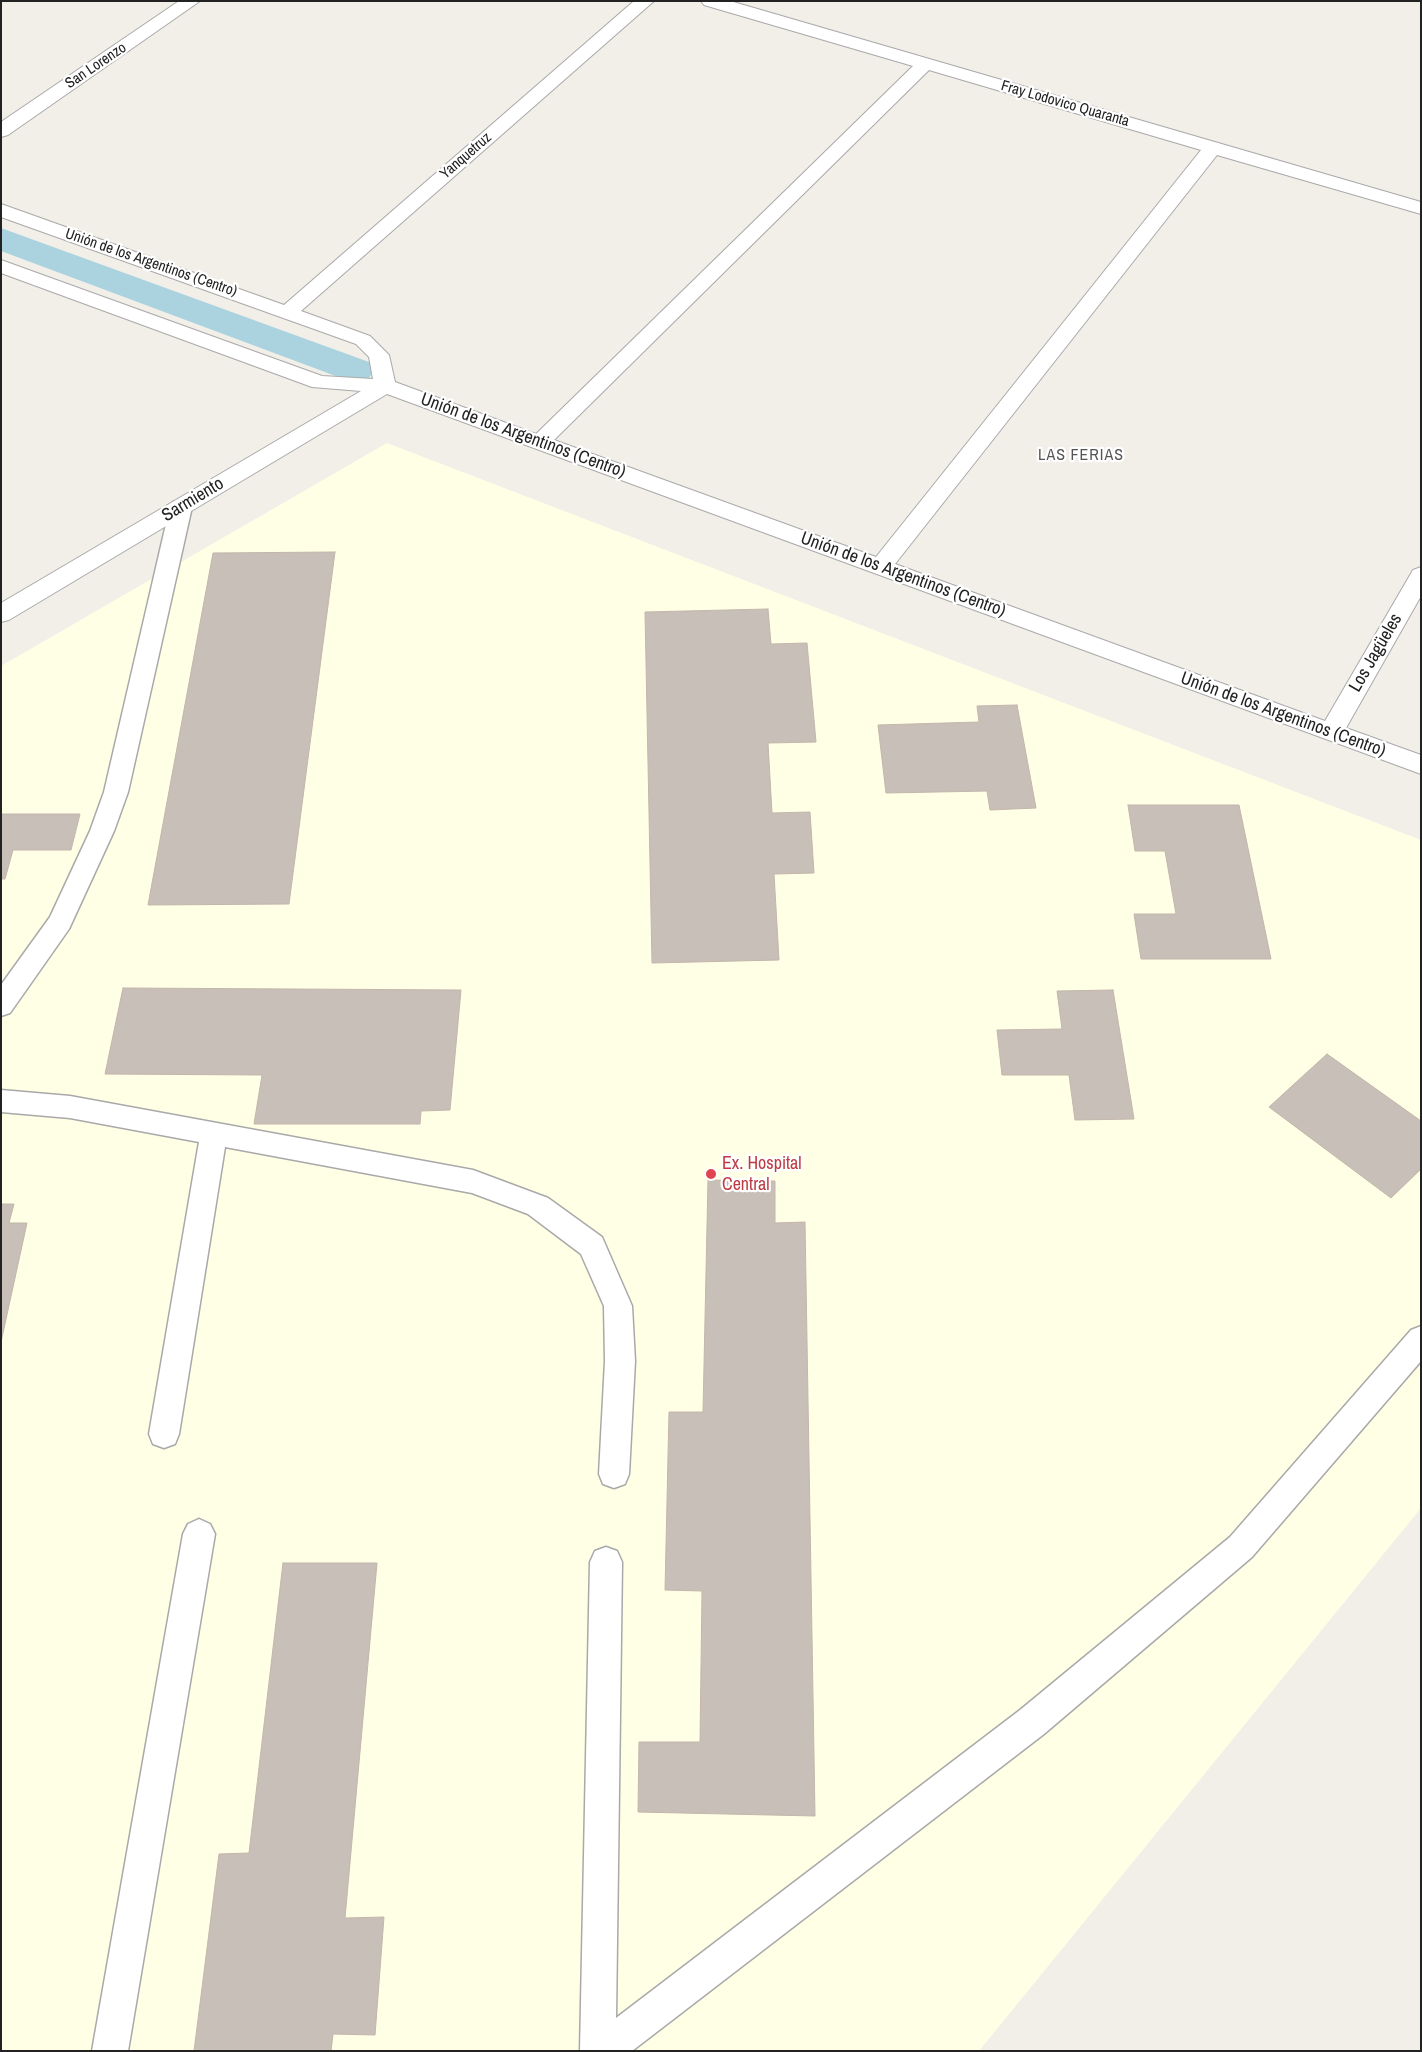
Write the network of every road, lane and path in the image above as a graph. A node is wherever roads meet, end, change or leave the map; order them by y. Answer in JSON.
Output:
{"nodes":[{"id":1,"x":191,"y":1,"type":"edge"},
{"id":2,"x":645,"y":1,"type":"edge"},
{"id":3,"x":710,"y":1,"type":"edge"},
{"id":4,"x":925,"y":64,"type":"junction"},
{"id":5,"x":1,"y":131,"type":"edge"},
{"id":6,"x":1213,"y":147,"type":"junction"},
{"id":7,"x":1421,"y":208,"type":"edge"},
{"id":8,"x":1,"y":210,"type":"edge"},
{"id":9,"x":1,"y":266,"type":"edge"},
{"id":10,"x":288,"y":312,"type":"junction"},
{"id":11,"x":385,"y":386,"type":"junction"},
{"id":12,"x":540,"y":442,"type":"junction"},
{"id":13,"x":181,"y":507,"type":"junction"},
{"id":14,"x":881,"y":567,"type":"junction"},
{"id":15,"x":1421,"y":575,"type":"edge"},
{"id":16,"x":1,"y":614,"type":"edge"},
{"id":17,"x":1331,"y":732,"type":"junction"},
{"id":18,"x":1421,"y":765,"type":"edge"},
{"id":19,"x":1,"y":1006,"type":"edge"},
{"id":20,"x":1,"y":1101,"type":"edge"},
{"id":21,"x":214,"y":1133,"type":"junction"},
{"id":22,"x":1421,"y":1339,"type":"edge"},
{"id":23,"x":164,"y":1434,"type":"dead end"},
{"id":24,"x":614,"y":1474,"type":"dead end"},
{"id":25,"x":199,"y":1534,"type":"dead end"},
{"id":26,"x":606,"y":1562,"type":"dead end"},
{"id":27,"x":110,"y":2051,"type":"edge"},
{"id":28,"x":600,"y":2051,"type":"edge"}],
"edges":[{"from":1,"to":5,"type":"street","name":"San Lorenzo"},
{"from":2,"to":10,"type":"street","name":"Yanquetruz"},
{"from":3,"to":4,"type":"street","name":"Fray Lodovico Quaranta"},
{"from":4,"to":6,"type":"street","name":"Fray Lodovico Quaranta"},
{"from":4,"to":12,"type":"street"},
{"from":6,"to":7,"type":"street","name":"Fray Lodovico Quaranta"},
{"from":6,"to":14,"type":"street"},
{"from":8,"to":10,"type":"street","name":"Unión de los Argentinos (Centro)"},
{"from":9,"to":11,"type":"street","name":"Unión de los Argentinos (Centro)"},
{"from":10,"to":11,"type":"street","name":"Unión de los Argentinos (Centro)"},
{"from":11,"to":12,"type":"street","name":"Unión de los Argentinos (Centro)"},
{"from":11,"to":13,"type":"street","name":"Sarmiento"},
{"from":12,"to":14,"type":"street","name":"Unión de los Argentinos (Centro)"},
{"from":13,"to":16,"type":"street","name":"Sarmiento"},
{"from":13,"to":19,"type":"lane"},
{"from":14,"to":17,"type":"street","name":"Unión de los Argentinos (Centro)"},
{"from":15,"to":17,"type":"street","name":"Los Jagüeles"},
{"from":17,"to":18,"type":"street","name":"Unión de los Argentinos (Centro)"},
{"from":20,"to":21,"type":"lane"},
{"from":21,"to":23,"type":"lane"},
{"from":21,"to":24,"type":"lane"},
{"from":22,"to":28,"type":"lane"},
{"from":25,"to":27,"type":"lane"},
{"from":26,"to":28,"type":"lane"}]}
